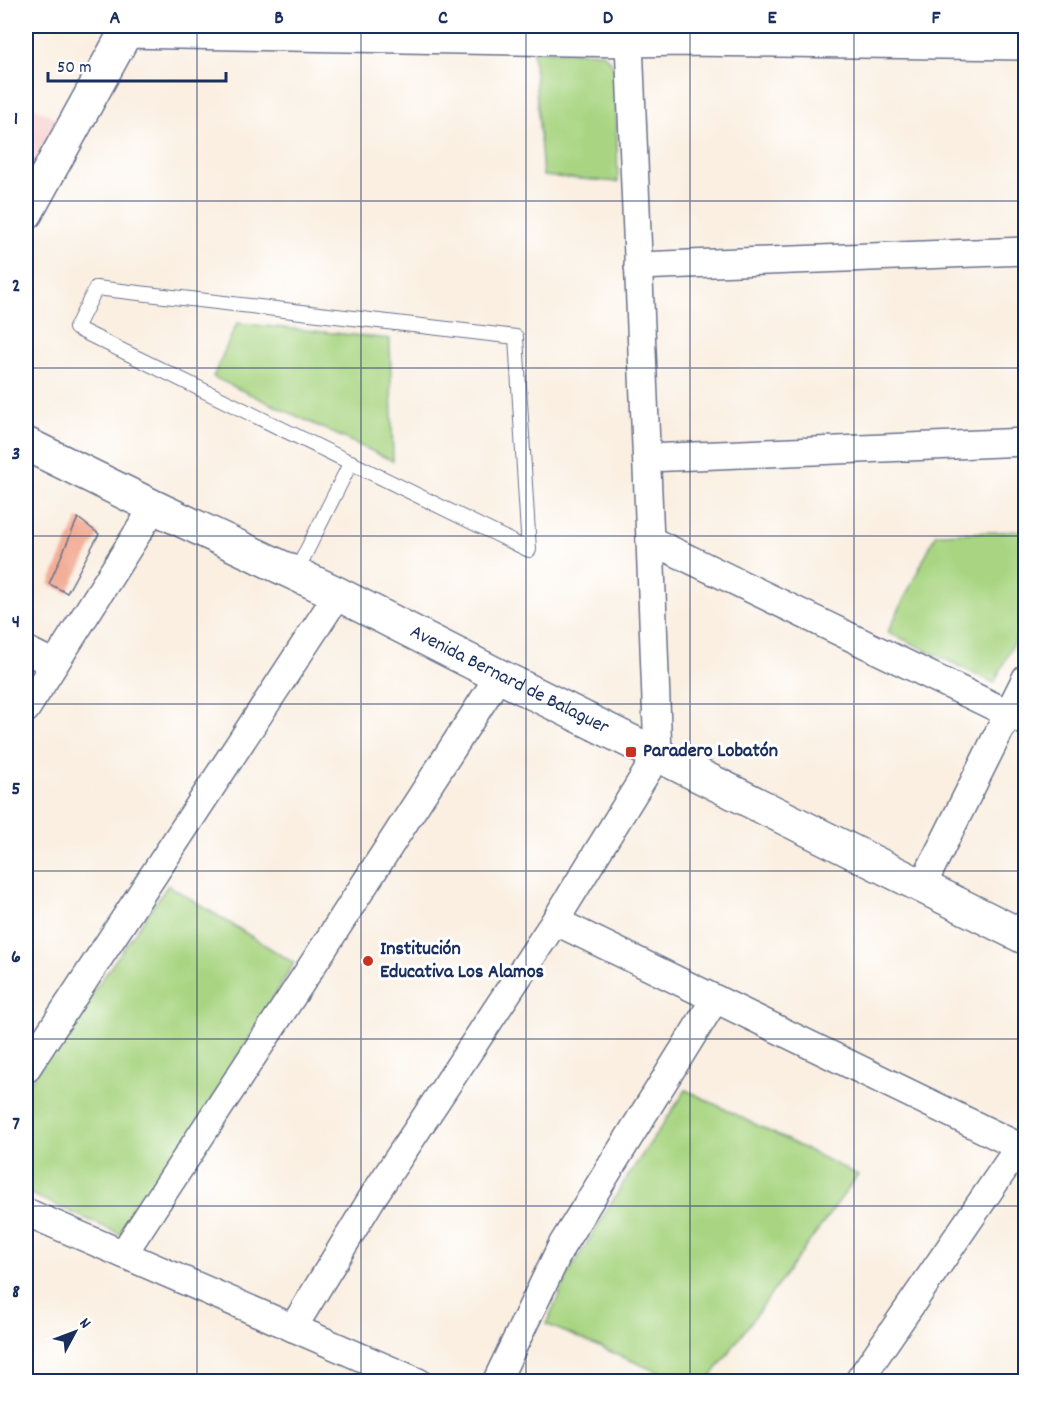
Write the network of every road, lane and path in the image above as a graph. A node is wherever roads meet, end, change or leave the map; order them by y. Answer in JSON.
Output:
{"nodes":[{"id":1,"x":127,"y":30,"type":"edge"},
{"id":2,"x":682,"y":34,"type":"edge"},
{"id":3,"x":628,"y":43,"type":"junction"},
{"id":4,"x":1026,"y":46,"type":"edge"},
{"id":5,"x":26,"y":213,"type":"edge"},
{"id":6,"x":1026,"y":251,"type":"edge"},
{"id":7,"x":638,"y":266,"type":"junction"},
{"id":8,"x":1026,"y":442,"type":"edge"},
{"id":9,"x":26,"y":444,"type":"edge"},
{"id":10,"x":646,"y":458,"type":"junction"},
{"id":11,"x":351,"y":462,"type":"junction"},
{"id":12,"x":154,"y":507,"type":"junction"},
{"id":13,"x":650,"y":540,"type":"junction"},
{"id":14,"x":295,"y":574,"type":"junction"},
{"id":15,"x":338,"y":594,"type":"junction"},
{"id":16,"x":26,"y":650,"type":"edge"},
{"id":17,"x":54,"y":664,"type":"junction"},
{"id":18,"x":499,"y":676,"type":"junction"},
{"id":19,"x":1026,"y":678,"type":"edge"},
{"id":20,"x":26,"y":709,"type":"edge"},
{"id":21,"x":1017,"y":718,"type":"edge"},
{"id":22,"x":658,"y":754,"type":"junction"},
{"id":23,"x":922,"y":886,"type":"junction"},
{"id":24,"x":555,"y":921,"type":"junction"},
{"id":25,"x":1026,"y":938,"type":"edge"},
{"id":26,"x":715,"y":999,"type":"junction"},
{"id":27,"x":26,"y":1069,"type":"edge"},
{"id":28,"x":1022,"y":1149,"type":"edge"},
{"id":29,"x":26,"y":1212,"type":"edge"},
{"id":30,"x":123,"y":1254,"type":"junction"},
{"id":31,"x":293,"y":1328,"type":"junction"},
{"id":32,"x":418,"y":1382,"type":"edge"},
{"id":33,"x":496,"y":1382,"type":"edge"},
{"id":34,"x":858,"y":1382,"type":"edge"}],
"edges":[{"from":1,"to":3,"type":"street"},
{"from":1,"to":5,"type":"street"},
{"from":2,"to":3,"type":"street"},
{"from":2,"to":4,"type":"street"},
{"from":3,"to":7,"type":"street"},
{"from":6,"to":7,"type":"street"},
{"from":7,"to":10,"type":"street"},
{"from":8,"to":10,"type":"street"},
{"from":9,"to":12,"type":"street","name":"Avenida Bernard de Balaguer"},
{"from":10,"to":13,"type":"street"},
{"from":11,"to":11,"type":"lane"},
{"from":11,"to":14,"type":"lane"},
{"from":12,"to":14,"type":"street","name":"Avenida Bernard de Balaguer"},
{"from":12,"to":17,"type":"street"},
{"from":13,"to":21,"type":"street"},
{"from":13,"to":22,"type":"street"},
{"from":14,"to":15,"type":"street","name":"Avenida Bernard de Balaguer"},
{"from":15,"to":18,"type":"street","name":"Avenida Bernard de Balaguer"},
{"from":15,"to":27,"type":"street"},
{"from":16,"to":17,"type":"street"},
{"from":17,"to":20,"type":"street"},
{"from":18,"to":22,"type":"street","name":"Avenida Bernard de Balaguer"},
{"from":18,"to":30,"type":"street"},
{"from":19,"to":21,"type":"street"},
{"from":21,"to":23,"type":"street"},
{"from":22,"to":23,"type":"street","name":"Avenida Bernard de Balaguer"},
{"from":22,"to":24,"type":"street"},
{"from":23,"to":25,"type":"street","name":"Avenida Bernard de Balaguer"},
{"from":24,"to":26,"type":"street"},
{"from":24,"to":31,"type":"street"},
{"from":26,"to":28,"type":"street"},
{"from":26,"to":33,"type":"street"},
{"from":28,"to":34,"type":"street"},
{"from":29,"to":30,"type":"street"},
{"from":30,"to":31,"type":"street"},
{"from":31,"to":32,"type":"street"}]}
